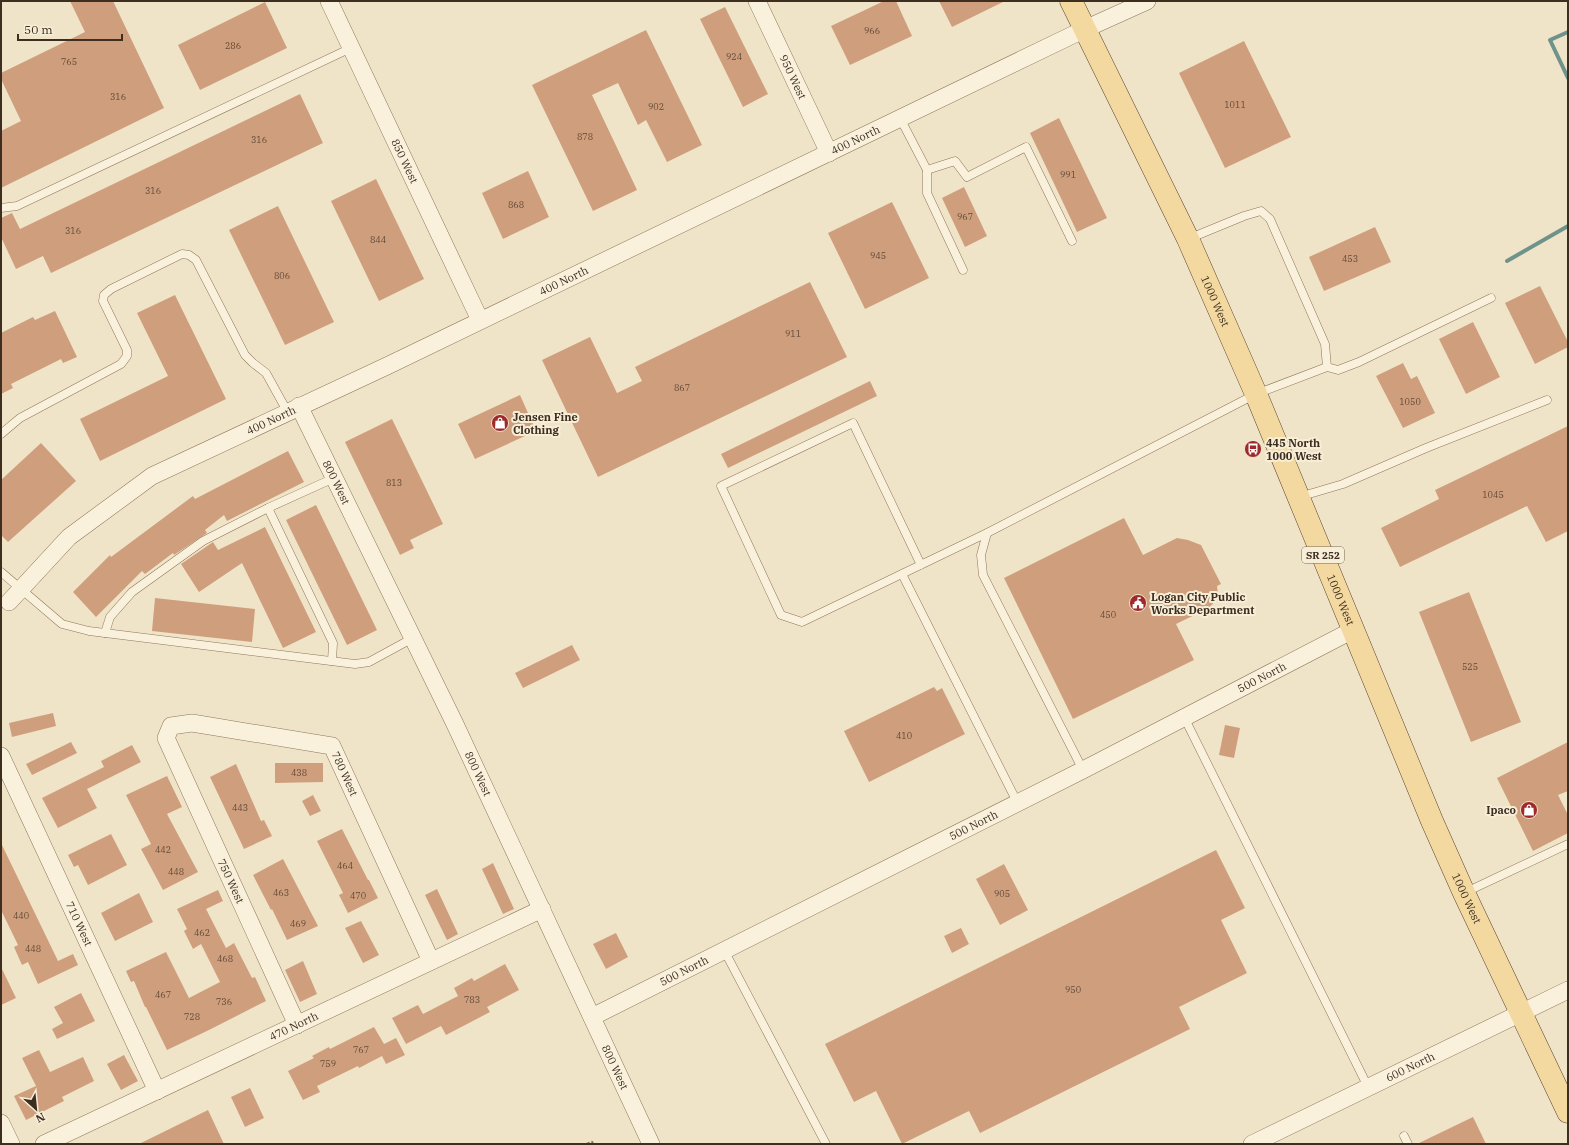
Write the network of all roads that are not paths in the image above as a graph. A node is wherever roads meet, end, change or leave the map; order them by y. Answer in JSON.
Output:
{"nodes":[{"id":1,"x":329,"y":1,"type":"edge"},
{"id":2,"x":757,"y":1,"type":"edge"},
{"id":3,"x":1071,"y":1,"type":"edge"},
{"id":4,"x":1147,"y":1,"type":"edge"},
{"id":5,"x":1085,"y":29,"type":"junction"},
{"id":6,"x":351,"y":48,"type":"junction"},
{"id":7,"x":900,"y":118,"type":"junction"},
{"id":8,"x":830,"y":153,"type":"junction"},
{"id":9,"x":927,"y":170,"type":"junction"},
{"id":10,"x":1,"y":208,"type":"edge"},
{"id":11,"x":1188,"y":239,"type":"junction"},
{"id":12,"x":1072,"y":241,"type":"dead end"},
{"id":13,"x":964,"y":270,"type":"dead end"},
{"id":14,"x":1491,"y":298,"type":"dead end"},
{"id":15,"x":480,"y":320,"type":"junction"},
{"id":16,"x":1327,"y":367,"type":"junction"},
{"id":17,"x":1256,"y":394,"type":"junction"},
{"id":18,"x":1547,"y":400,"type":"dead end"},
{"id":19,"x":293,"y":409,"type":"junction"},
{"id":20,"x":1,"y":434,"type":"edge"},
{"id":21,"x":334,"y":478,"type":"junction"},
{"id":22,"x":1299,"y":497,"type":"junction"},
{"id":23,"x":268,"y":508,"type":"junction"},
{"id":24,"x":987,"y":533,"type":"junction"},
{"id":25,"x":921,"y":565,"type":"junction"},
{"id":26,"x":1,"y":572,"type":"edge"},
{"id":27,"x":902,"y":574,"type":"junction"},
{"id":28,"x":21,"y":590,"type":"junction"},
{"id":29,"x":9,"y":602,"type":"dead end"},
{"id":30,"x":1353,"y":630,"type":"junction"},
{"id":31,"x":105,"y":633,"type":"junction"},
{"id":32,"x":412,"y":638,"type":"junction"},
{"id":33,"x":332,"y":661,"type":"junction"},
{"id":34,"x":1184,"y":717,"type":"junction"},
{"id":35,"x":166,"y":738,"type":"joint"},
{"id":36,"x":1,"y":756,"type":"edge"},
{"id":37,"x":1083,"y":770,"type":"junction"},
{"id":38,"x":1017,"y":802,"type":"junction"},
{"id":39,"x":1568,"y":844,"type":"edge"},
{"id":40,"x":1464,"y":893,"type":"junction"},
{"id":41,"x":542,"y":909,"type":"junction"},
{"id":42,"x":724,"y":950,"type":"junction"},
{"id":43,"x":431,"y":962,"type":"junction"},
{"id":44,"x":1568,"y":990,"type":"edge"},
{"id":45,"x":1521,"y":1012,"type":"junction"},
{"id":46,"x":592,"y":1017,"type":"junction"},
{"id":47,"x":297,"y":1025,"type":"junction"},
{"id":48,"x":1368,"y":1087,"type":"junction"},
{"id":49,"x":157,"y":1091,"type":"junction"},
{"id":50,"x":1568,"y":1112,"type":"edge"},
{"id":51,"x":1,"y":1123,"type":"edge"},
{"id":52,"x":1404,"y":1136,"type":"dead end"},
{"id":53,"x":11,"y":1144,"type":"edge"},
{"id":54,"x":44,"y":1144,"type":"edge"},
{"id":55,"x":651,"y":1144,"type":"edge"},
{"id":56,"x":826,"y":1144,"type":"edge"},
{"id":57,"x":1252,"y":1144,"type":"edge"},
{"id":58,"x":1408,"y":1144,"type":"edge"}],
"edges":[{"from":1,"to":6,"type":"street","name":"850 West"},
{"from":2,"to":8,"type":"street","name":"950 West"},
{"from":3,"to":5,"type":"main road","name":"1000 West","number":"SR 252"},
{"from":4,"to":5,"type":"street","name":"400 North"},
{"from":5,"to":7,"type":"street","name":"400 North"},
{"from":5,"to":11,"type":"main road","name":"1000 West","number":"SR 252"},
{"from":6,"to":10,"type":"lane"},
{"from":6,"to":15,"type":"street","name":"850 West"},
{"from":7,"to":8,"type":"street","name":"400 North"},
{"from":7,"to":9,"type":"lane"},
{"from":8,"to":15,"type":"street","name":"400 North"},
{"from":9,"to":12,"type":"lane"},
{"from":9,"to":13,"type":"lane"},
{"from":11,"to":16,"type":"lane"},
{"from":11,"to":17,"type":"main road","name":"1000 West","number":"SR 252"},
{"from":14,"to":16,"type":"lane"},
{"from":15,"to":19,"type":"street","name":"400 North"},
{"from":16,"to":17,"type":"lane"},
{"from":17,"to":22,"type":"main road","name":"1000 West","number":"SR 252"},
{"from":17,"to":24,"type":"lane"},
{"from":18,"to":22,"type":"lane"},
{"from":19,"to":20,"type":"lane"},
{"from":19,"to":21,"type":"street","name":"800 West"},
{"from":19,"to":28,"type":"street","name":"400 North"},
{"from":21,"to":23,"type":"lane"},
{"from":21,"to":32,"type":"street","name":"800 West"},
{"from":22,"to":30,"type":"main road","name":"1000 West","number":"SR 252"},
{"from":23,"to":31,"type":"lane"},
{"from":23,"to":33,"type":"lane"},
{"from":24,"to":25,"type":"lane"},
{"from":24,"to":37,"type":"lane"},
{"from":25,"to":27,"type":"lane"},
{"from":25,"to":27,"type":"lane"},
{"from":26,"to":28,"type":"lane"},
{"from":27,"to":38,"type":"lane"},
{"from":28,"to":29,"type":"street","name":"400 North"},
{"from":28,"to":31,"type":"lane"},
{"from":30,"to":34,"type":"street","name":"500 North"},
{"from":30,"to":40,"type":"main road","name":"1000 West","number":"SR 252"},
{"from":31,"to":33,"type":"lane"},
{"from":32,"to":33,"type":"lane"},
{"from":32,"to":41,"type":"street","name":"800 West"},
{"from":34,"to":37,"type":"street","name":"500 North"},
{"from":34,"to":48,"type":"lane"},
{"from":35,"to":43,"type":"street","name":"780 West"},
{"from":35,"to":47,"type":"street","name":"750 West"},
{"from":36,"to":49,"type":"street","name":"710 West"},
{"from":37,"to":38,"type":"street","name":"500 North"},
{"from":38,"to":42,"type":"street","name":"500 North"},
{"from":39,"to":40,"type":"lane"},
{"from":40,"to":45,"type":"main road","name":"1000 West","number":"SR 252"},
{"from":41,"to":43,"type":"street","name":"470 North"},
{"from":41,"to":46,"type":"street","name":"800 West"},
{"from":42,"to":46,"type":"street","name":"500 North"},
{"from":42,"to":56,"type":"lane"},
{"from":43,"to":47,"type":"street","name":"470 North"},
{"from":44,"to":45,"type":"street","name":"600 North"},
{"from":45,"to":48,"type":"street","name":"600 North"},
{"from":45,"to":50,"type":"main road","name":"1000 West","number":"SR 252"},
{"from":46,"to":55,"type":"street","name":"800 West"},
{"from":47,"to":49,"type":"street","name":"470 North"},
{"from":48,"to":57,"type":"street","name":"600 North"},
{"from":49,"to":54,"type":"street","name":"470 North"},
{"from":51,"to":53,"type":"street"},
{"from":52,"to":58,"type":"lane"}]}
